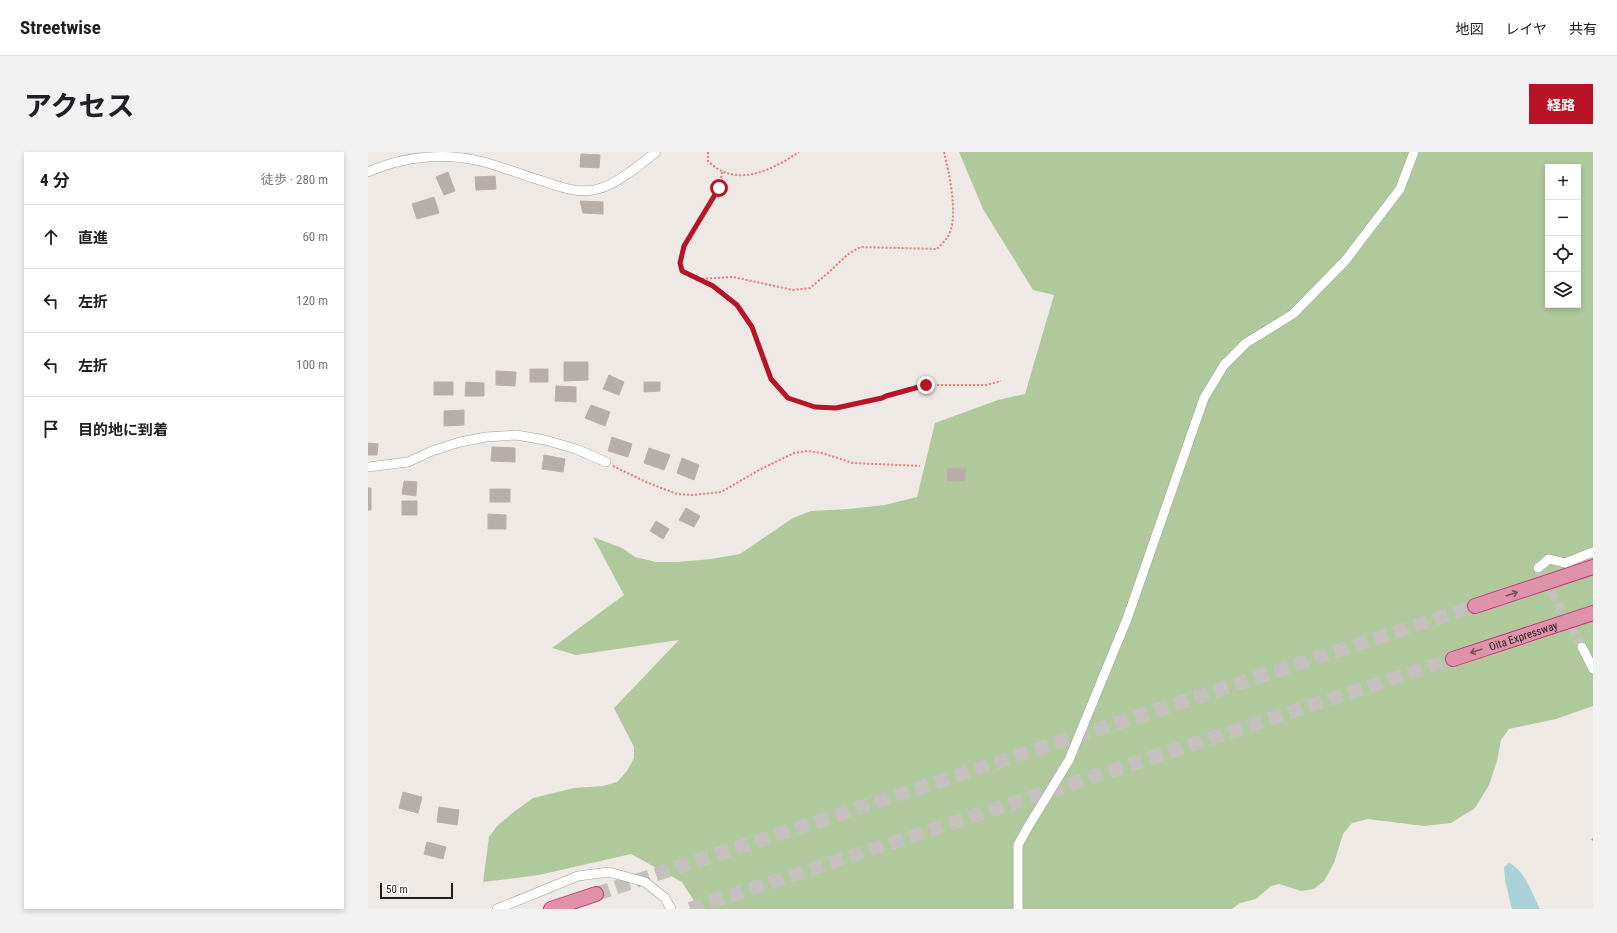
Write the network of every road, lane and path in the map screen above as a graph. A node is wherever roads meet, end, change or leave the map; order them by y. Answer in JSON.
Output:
{"nodes":[{"id":1,"x":656,"y":152,"type":"edge"},
{"id":2,"x":708,"y":152,"type":"edge"},
{"id":3,"x":799,"y":152,"type":"edge"},
{"id":4,"x":944,"y":152,"type":"edge"},
{"id":5,"x":1414,"y":152,"type":"edge"},
{"id":6,"x":368,"y":172,"type":"edge"},
{"id":7,"x":722,"y":172,"type":"junction"},
{"id":8,"x":697,"y":279,"type":"junction"},
{"id":9,"x":1001,"y":382,"type":"dead end"},
{"id":10,"x":606,"y":462,"type":"joint"},
{"id":11,"x":920,"y":466,"type":"dead end"},
{"id":12,"x":368,"y":467,"type":"edge"},
{"id":13,"x":1593,"y":552,"type":"edge"},
{"id":14,"x":1593,"y":567,"type":"edge"},
{"id":15,"x":1538,"y":568,"type":"dead end"},
{"id":16,"x":1474,"y":606,"type":"tunnel mouth"},
{"id":17,"x":1593,"y":613,"type":"edge"},
{"id":18,"x":1582,"y":647,"type":"tunnel mouth"},
{"id":19,"x":1453,"y":659,"type":"tunnel mouth"},
{"id":20,"x":1593,"y":669,"type":"edge"},
{"id":21,"x":596,"y":894,"type":"tunnel mouth"},
{"id":22,"x":497,"y":909,"type":"edge"},
{"id":23,"x":551,"y":909,"type":"edge"},
{"id":24,"x":671,"y":909,"type":"edge"},
{"id":25,"x":1018,"y":909,"type":"edge"}],
"edges":[{"from":1,"to":6,"type":"street"},
{"from":2,"to":7,"type":"path"},
{"from":3,"to":7,"type":"path"},
{"from":4,"to":8,"type":"path"},
{"from":5,"to":25,"type":"street"},
{"from":7,"to":8,"type":"path"},
{"from":8,"to":9,"type":"path"},
{"from":10,"to":11,"type":"path"},
{"from":10,"to":12,"type":"street"},
{"from":13,"to":15,"type":"street"},
{"from":16,"to":14,"type":"highway","one_way":true},
{"from":17,"to":19,"type":"highway","name":"Oita Expressway","one_way":true},
{"from":18,"to":20,"type":"street"},
{"from":21,"to":23,"type":"highway"},
{"from":22,"to":24,"type":"street"}]}
